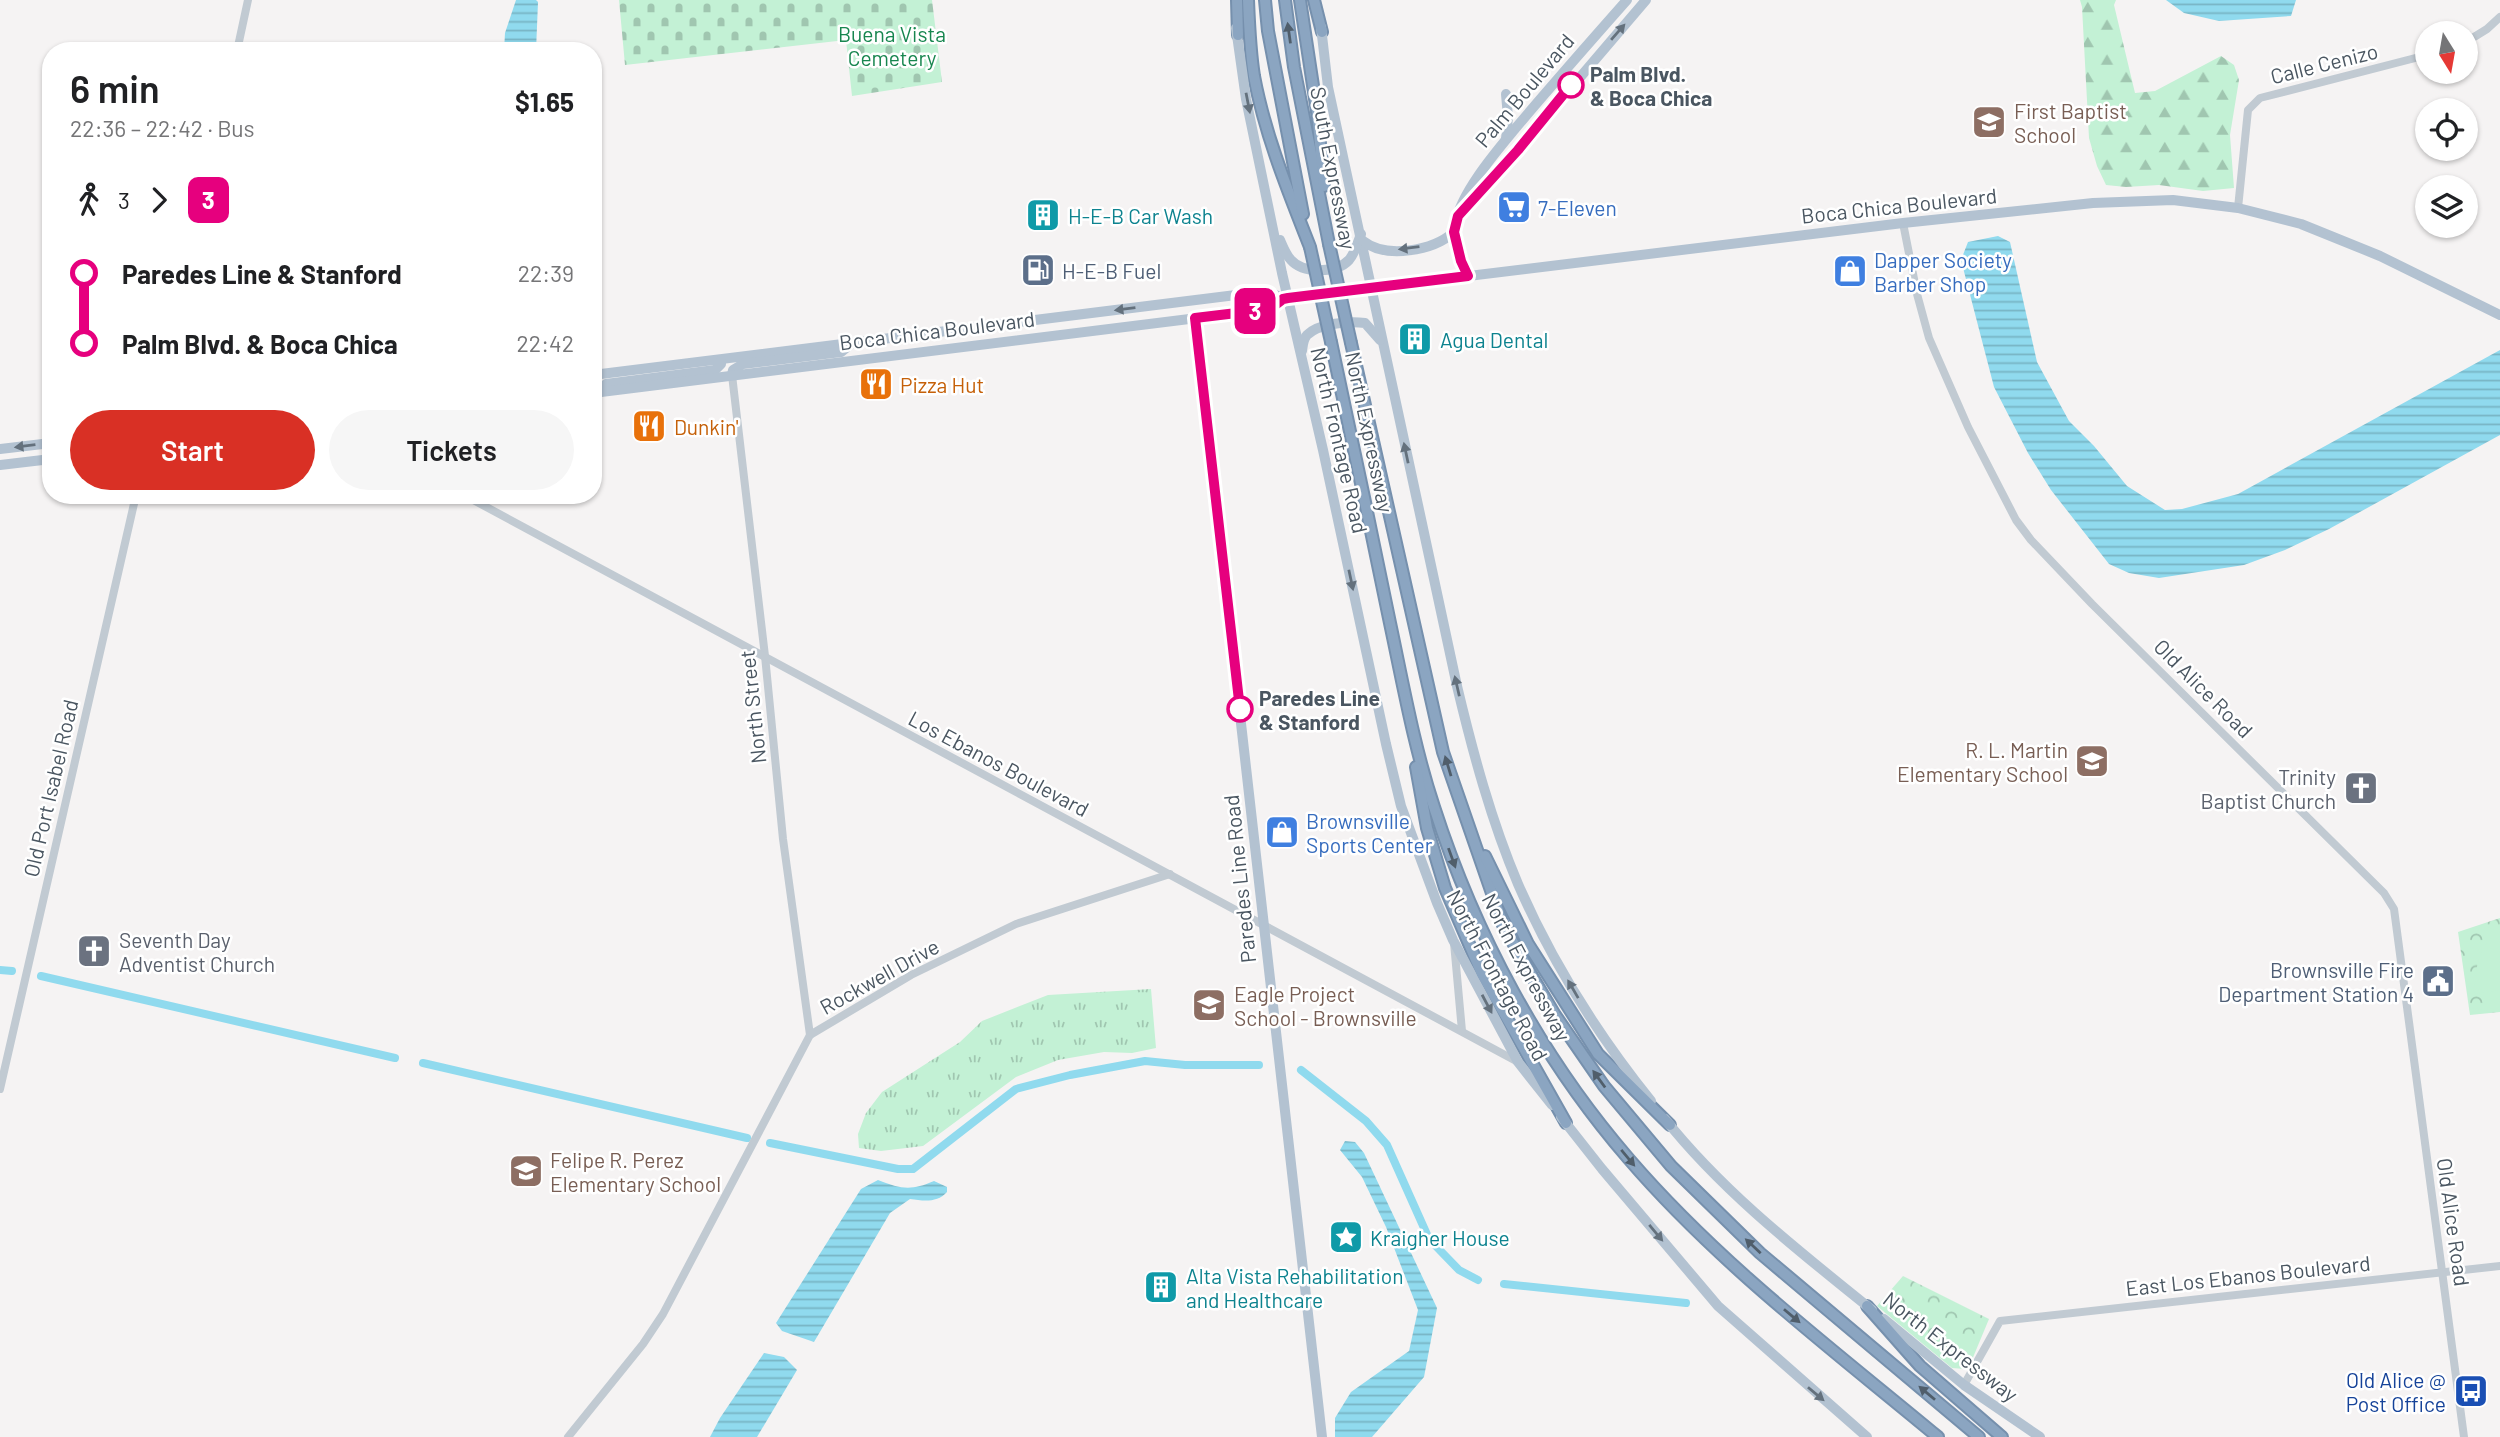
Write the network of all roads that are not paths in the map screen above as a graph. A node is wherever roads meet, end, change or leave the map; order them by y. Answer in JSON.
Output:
{"nodes":[{"id":1,"x":248,"y":0,"type":"edge"},
{"id":2,"x":1234,"y":0,"type":"edge"},
{"id":3,"x":1248,"y":0,"type":"edge"},
{"id":4,"x":1265,"y":0,"type":"edge"},
{"id":5,"x":1285,"y":0,"type":"edge"},
{"id":6,"x":1300,"y":0,"type":"edge"},
{"id":7,"x":1316,"y":0,"type":"edge"},
{"id":8,"x":1627,"y":0,"type":"edge"},
{"id":9,"x":1646,"y":0,"type":"edge"},
{"id":10,"x":2500,"y":17,"type":"edge"},
{"id":11,"x":1322,"y":32,"type":"joint"},
{"id":12,"x":1238,"y":35,"type":"joint"},
{"id":13,"x":2478,"y":35,"type":"edge"},
{"id":14,"x":239,"y":42,"type":"edge"},
{"id":15,"x":2415,"y":58,"type":"edge"},
{"id":16,"x":1506,"y":94,"type":"dead end"},
{"id":17,"x":1506,"y":140,"type":"junction"},
{"id":18,"x":2238,"y":208,"type":"junction"},
{"id":19,"x":1460,"y":212,"type":"junction"},
{"id":20,"x":1903,"y":223,"type":"junction"},
{"id":21,"x":1274,"y":227,"type":"junction"},
{"id":22,"x":1454,"y":232,"type":"junction"},
{"id":23,"x":1362,"y":237,"type":"junction"},
{"id":24,"x":1329,"y":244,"type":"junction"},
{"id":25,"x":1310,"y":247,"type":"junction"},
{"id":26,"x":1468,"y":276,"type":"junction"},
{"id":27,"x":1373,"y":287,"type":"junction"},
{"id":28,"x":1285,"y":298,"type":"junction"},
{"id":29,"x":2500,"y":315,"type":"edge"},
{"id":30,"x":1195,"y":318,"type":"junction"},
{"id":31,"x":851,"y":343,"type":"junction"},
{"id":32,"x":1351,"y":343,"type":"joint"},
{"id":33,"x":1384,"y":350,"type":"junction"},
{"id":34,"x":1302,"y":356,"type":"junction"},
{"id":35,"x":721,"y":359,"type":"junction"},
{"id":36,"x":602,"y":374,"type":"edge"},
{"id":37,"x":732,"y":375,"type":"junction"},
{"id":38,"x":602,"y":387,"type":"edge"},
{"id":39,"x":602,"y":391,"type":"edge"},
{"id":40,"x":42,"y":444,"type":"edge"},
{"id":41,"x":0,"y":449,"type":"edge"},
{"id":42,"x":42,"y":460,"type":"edge"},
{"id":43,"x":0,"y":465,"type":"edge"},
{"id":44,"x":134,"y":504,"type":"edge"},
{"id":45,"x":481,"y":504,"type":"edge"},
{"id":46,"x":1396,"y":650,"type":"junction"},
{"id":47,"x":765,"y":656,"type":"junction"},
{"id":48,"x":1456,"y":793,"type":"junction"},
{"id":49,"x":1170,"y":874,"type":"junction"},
{"id":50,"x":1262,"y":923,"type":"junction"},
{"id":51,"x":1453,"y":940,"type":"junction"},
{"id":52,"x":1462,"y":1031,"type":"junction"},
{"id":53,"x":810,"y":1035,"type":"junction"},
{"id":54,"x":1518,"y":1062,"type":"junction"},
{"id":55,"x":0,"y":1089,"type":"edge"},
{"id":56,"x":1566,"y":1123,"type":"junction"},
{"id":57,"x":1670,"y":1125,"type":"junction"},
{"id":58,"x":2500,"y":1266,"type":"edge"},
{"id":59,"x":2443,"y":1271,"type":"junction"},
{"id":60,"x":1867,"y":1306,"type":"junction"},
{"id":61,"x":1964,"y":1385,"type":"junction"},
{"id":62,"x":568,"y":1437,"type":"edge"},
{"id":63,"x":1322,"y":1437,"type":"edge"},
{"id":64,"x":1867,"y":1437,"type":"edge"},
{"id":65,"x":1938,"y":1437,"type":"edge"},
{"id":66,"x":1979,"y":1437,"type":"edge"},
{"id":67,"x":2002,"y":1437,"type":"edge"},
{"id":68,"x":2039,"y":1437,"type":"edge"},
{"id":69,"x":2464,"y":1437,"type":"edge"}],
"edges":[{"from":1,"to":14,"type":"street"},
{"from":2,"to":12,"type":"highway"},
{"from":3,"to":25,"type":"highway"},
{"from":4,"to":25,"type":"highway","name":"South Expressway"},
{"from":24,"to":5,"type":"highway","name":"South Expressway","one_way":true},
{"from":6,"to":24,"type":"highway"},
{"from":7,"to":11,"type":"highway"},
{"from":8,"to":17,"type":"main road","name":"Palm Boulevard"},
{"from":19,"to":9,"type":"main road","name":"Palm Boulevard","one_way":true},
{"from":10,"to":13,"type":"street"},
{"from":11,"to":23,"type":"main road","name":"South Expressway"},
{"from":12,"to":21,"type":"main road","name":"North Frontage Road","one_way":true},
{"from":15,"to":18,"type":"street","name":"Calle Cenizo"},
{"from":16,"to":17,"type":"main road"},
{"from":17,"to":19,"type":"main road","name":"Palm Boulevard"},
{"from":18,"to":20,"type":"main road","name":"Boca Chica Boulevard"},
{"from":18,"to":29,"type":"main road","name":"Boca Chica Boulevard"},
{"from":19,"to":22,"type":"main road","name":"Palm Boulevard"},
{"from":20,"to":26,"type":"main road","name":"Boca Chica Boulevard"},
{"from":20,"to":59,"type":"street","name":"Old Alice Road"},
{"from":21,"to":23,"type":"main road"},
{"from":21,"to":28,"type":"main road","name":"North Frontage Road"},
{"from":22,"to":23,"type":"main road","one_way":true},
{"from":22,"to":26,"type":"main road"},
{"from":23,"to":27,"type":"main road","name":"South Expressway"},
{"from":24,"to":32,"type":"highway","name":"South Expressway","bridge":true},
{"from":25,"to":46,"type":"highway","name":"North Expressway","bridge":true},
{"from":26,"to":27,"type":"main road","name":"Boca Chica Boulevard"},
{"from":27,"to":28,"type":"main road","name":"Boca Chica Boulevard"},
{"from":27,"to":33,"type":"main road","name":"North Expressway"},
{"from":28,"to":30,"type":"main road","name":"Boca Chica Boulevard"},
{"from":28,"to":31,"type":"main road","name":"Boca Chica Boulevard","one_way":true},
{"from":28,"to":34,"type":"main road","name":"North Frontage Road"},
{"from":30,"to":37,"type":"main road","name":"Boca Chica Boulevard"},
{"from":30,"to":50,"type":"main road","name":"Paredes Line Road"},
{"from":31,"to":35,"type":"main road","name":"Boca Chica Boulevard"},
{"from":31,"to":37,"type":"main road"},
{"from":48,"to":32,"type":"highway","name":"North Expressway","one_way":true},
{"from":33,"to":34,"type":"main road"},
{"from":57,"to":33,"type":"main road","name":"North Expressway","one_way":true},
{"from":34,"to":51,"type":"main road","name":"North Frontage Road","one_way":true},
{"from":35,"to":36,"type":"main road","name":"Boca Chica Boulevard"},
{"from":35,"to":38,"type":"main road"},
{"from":37,"to":39,"type":"main road","name":"Boca Chica Boulevard"},
{"from":37,"to":47,"type":"street","name":"North Street"},
{"from":40,"to":41,"type":"main road","one_way":true},
{"from":42,"to":43,"type":"main road"},
{"from":44,"to":55,"type":"street","name":"Old Port Isabel Road"},
{"from":45,"to":47,"type":"street","name":"Los Ebanos Boulevard"},
{"from":46,"to":56,"type":"highway"},
{"from":46,"to":65,"type":"highway","name":"North Expressway","one_way":true},
{"from":47,"to":49,"type":"street","name":"Los Ebanos Boulevard"},
{"from":47,"to":53,"type":"street","name":"North Street"},
{"from":48,"to":57,"type":"highway"},
{"from":66,"to":48,"type":"highway","name":"North Expressway","one_way":true},
{"from":49,"to":50,"type":"street","name":"Los Ebanos Boulevard"},
{"from":49,"to":53,"type":"street","name":"Rockwell Drive"},
{"from":50,"to":52,"type":"street","name":"Los Ebanos Boulevard"},
{"from":50,"to":63,"type":"main road","name":"Paredes Line Road"},
{"from":51,"to":52,"type":"street"},
{"from":51,"to":54,"type":"main road","name":"North Frontage Road","one_way":true},
{"from":52,"to":54,"type":"street","name":"Los Ebanos Boulevard"},
{"from":53,"to":62,"type":"street","name":"Rockwell Drive"},
{"from":54,"to":56,"type":"main road","name":"North Frontage Road"},
{"from":56,"to":64,"type":"main road","name":"North Frontage Road","one_way":true},
{"from":57,"to":60,"type":"main road","name":"North Expressway"},
{"from":58,"to":59,"type":"street","name":"East Los Ebanos Boulevard"},
{"from":59,"to":61,"type":"street","name":"East Los Ebanos Boulevard"},
{"from":59,"to":69,"type":"street","name":"Old Alice Road"},
{"from":60,"to":61,"type":"main road","name":"North Expressway"},
{"from":60,"to":67,"type":"highway"},
{"from":61,"to":68,"type":"main road","name":"North Expressway"}]}
